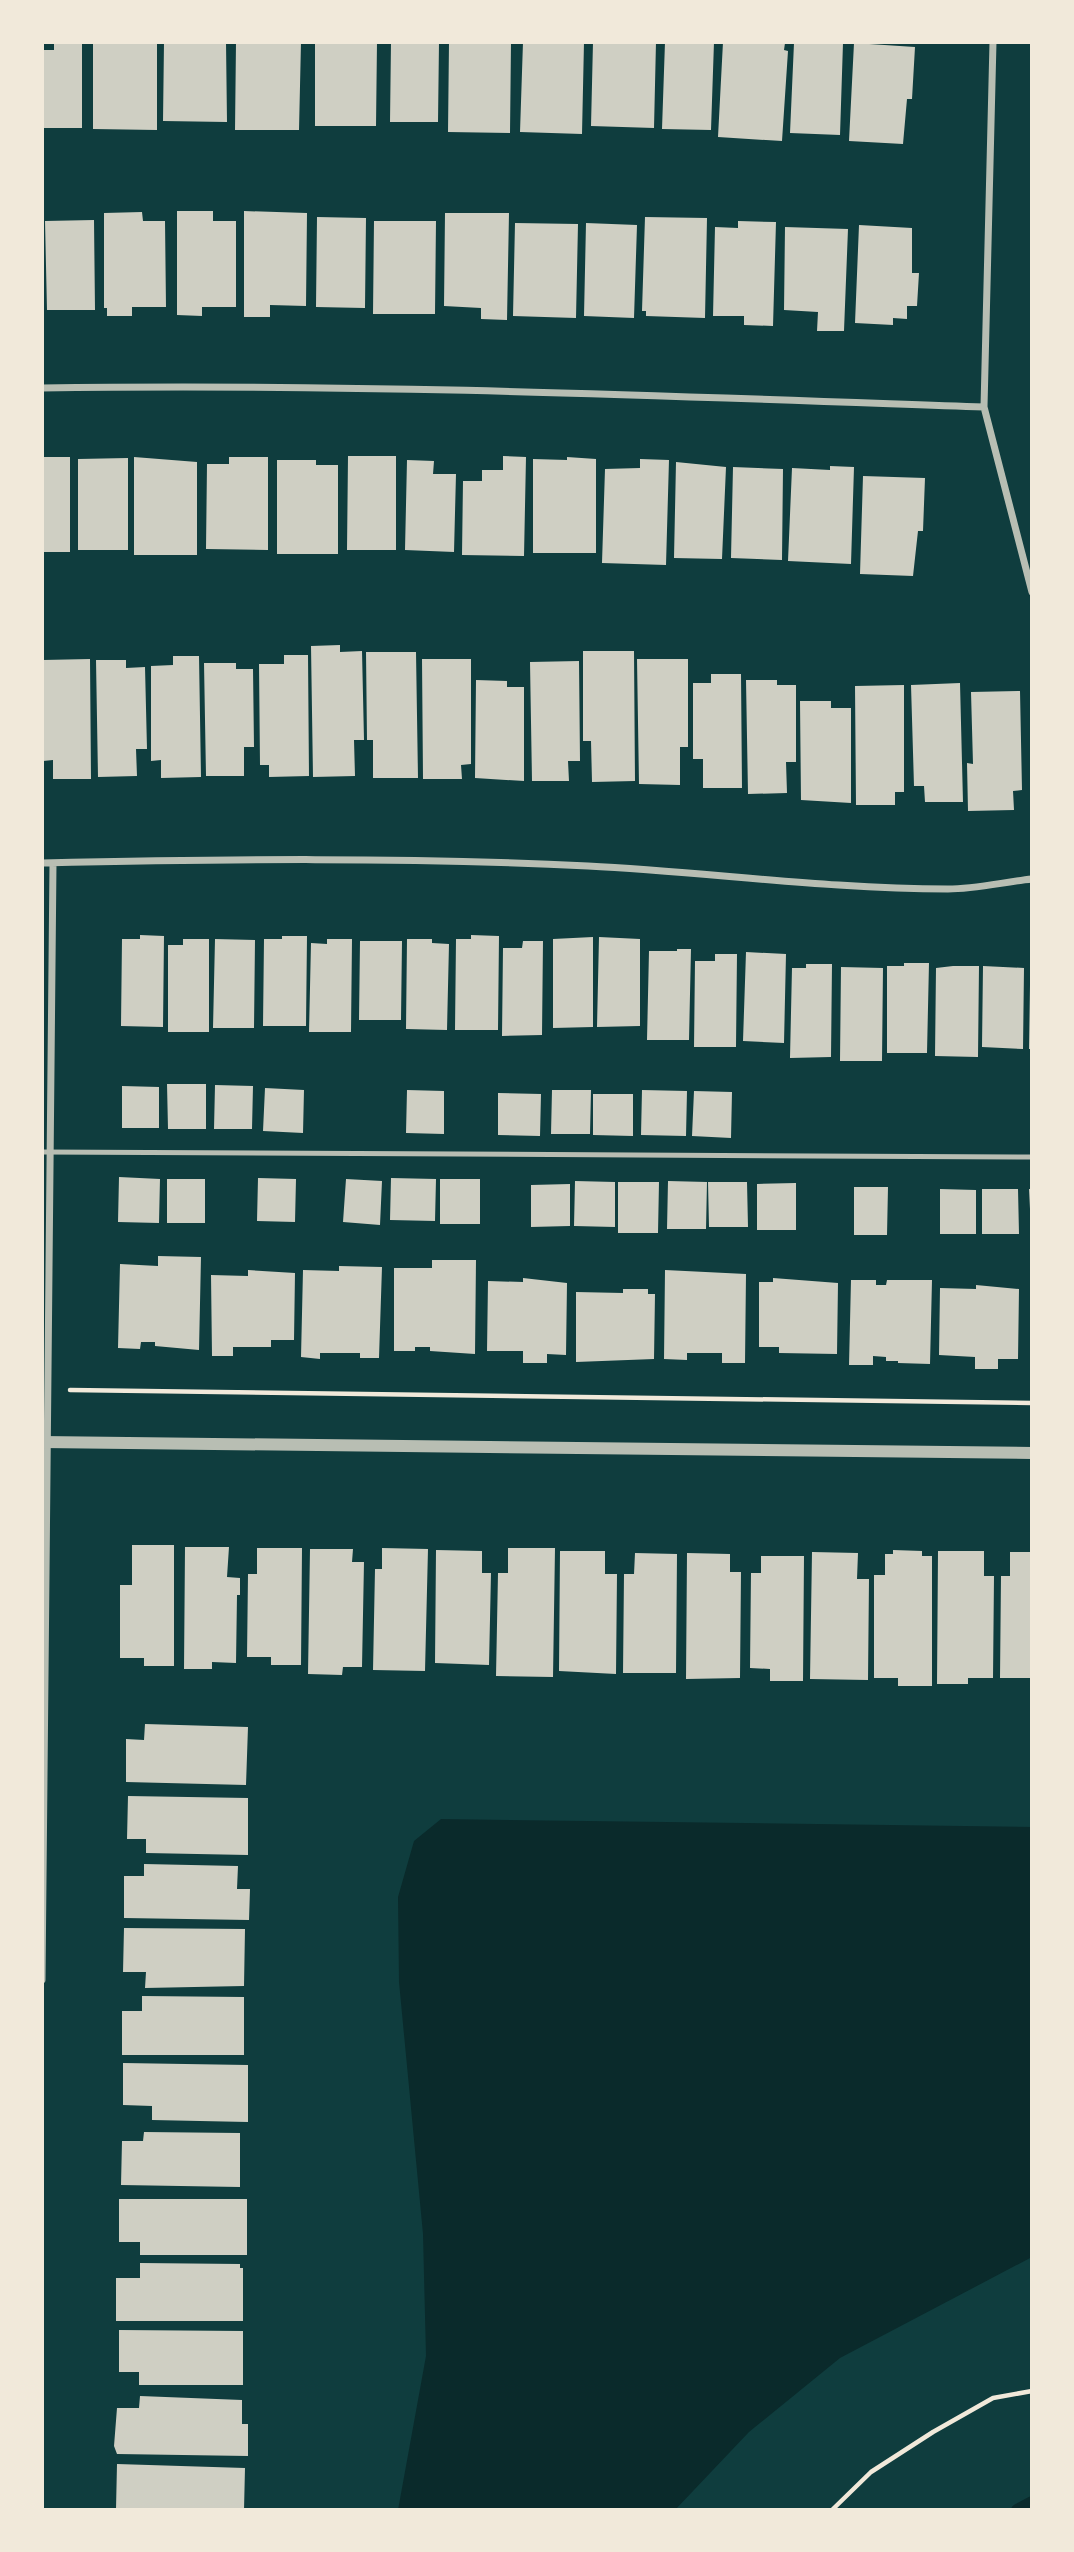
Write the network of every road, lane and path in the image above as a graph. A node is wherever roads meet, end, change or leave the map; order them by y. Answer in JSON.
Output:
{"nodes":[{"id":1,"x":993,"y":42,"type":"edge"},
{"id":2,"x":42,"y":388,"type":"edge"},
{"id":3,"x":984,"y":407,"type":"junction"},
{"id":4,"x":1032,"y":592,"type":"edge"},
{"id":5,"x":42,"y":863,"type":"edge"},
{"id":6,"x":53,"y":863,"type":"junction"},
{"id":7,"x":1032,"y":879,"type":"edge"},
{"id":8,"x":42,"y":1152,"type":"edge"},
{"id":9,"x":51,"y":1152,"type":"junction"},
{"id":10,"x":1032,"y":1157,"type":"edge"},
{"id":11,"x":101,"y":1390,"type":"dead end"},
{"id":12,"x":1032,"y":1403,"type":"edge"},
{"id":13,"x":46,"y":1442,"type":"edge"},
{"id":14,"x":1032,"y":1453,"type":"edge"},
{"id":15,"x":42,"y":1980,"type":"edge"},
{"id":16,"x":1032,"y":2391,"type":"edge"},
{"id":17,"x":832,"y":2510,"type":"edge"}],
"edges":[{"from":1,"to":3,"type":"street"},
{"from":2,"to":3,"type":"street"},
{"from":3,"to":4,"type":"street"},
{"from":5,"to":6,"type":"street"},
{"from":6,"to":7,"type":"street"},
{"from":6,"to":9,"type":"street"},
{"from":8,"to":9,"type":"lane"},
{"from":9,"to":10,"type":"lane"},
{"from":9,"to":13,"type":"street"},
{"from":11,"to":12,"type":"path"},
{"from":13,"to":14,"type":"street"},
{"from":13,"to":15,"type":"street"},
{"from":16,"to":17,"type":"path"}]}
